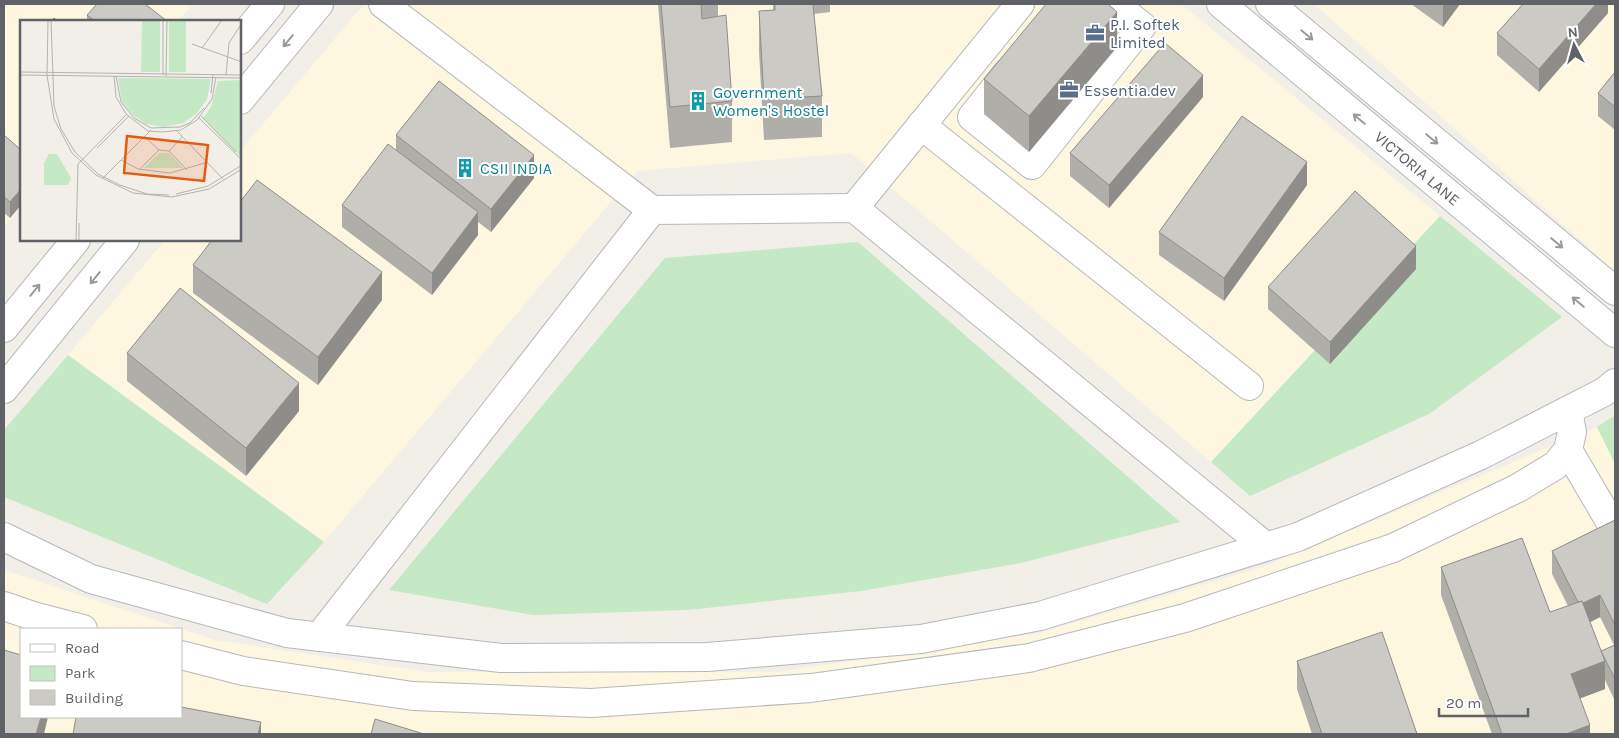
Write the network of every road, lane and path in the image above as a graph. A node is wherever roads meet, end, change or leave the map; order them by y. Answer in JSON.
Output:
{"nodes":[{"id":1,"x":270,"y":4,"type":"edge"},
{"id":2,"x":319,"y":4,"type":"edge"},
{"id":3,"x":383,"y":4,"type":"edge"},
{"id":4,"x":1020,"y":4,"type":"edge"},
{"id":5,"x":1114,"y":4,"type":"edge"},
{"id":6,"x":1222,"y":4,"type":"edge"},
{"id":7,"x":1270,"y":4,"type":"edge"},
{"id":8,"x":241,"y":39,"type":"edge"},
{"id":9,"x":1020,"y":57,"type":"edge"},
{"id":10,"x":241,"y":99,"type":"edge"},
{"id":11,"x":921,"y":125,"type":"junction"},
{"id":12,"x":854,"y":208,"type":"junction"},
{"id":13,"x":652,"y":210,"type":"junction"},
{"id":14,"x":75,"y":241,"type":"edge"},
{"id":15,"x":125,"y":241,"type":"edge"},
{"id":16,"x":1615,"y":291,"type":"edge"},
{"id":17,"x":4,"y":328,"type":"edge"},
{"id":18,"x":1615,"y":333,"type":"edge"},
{"id":19,"x":1615,"y":383,"type":"edge"},
{"id":20,"x":1249,"y":386,"type":"dead end"},
{"id":21,"x":4,"y":389,"type":"edge"},
{"id":22,"x":1568,"y":411,"type":"junction"},
{"id":23,"x":1568,"y":450,"type":"junction"},
{"id":24,"x":1615,"y":530,"type":"edge"},
{"id":25,"x":4,"y":537,"type":"edge"},
{"id":26,"x":1265,"y":546,"type":"junction"},
{"id":27,"x":4,"y":606,"type":"edge"},
{"id":28,"x":79,"y":628,"type":"edge"},
{"id":29,"x":318,"y":637,"type":"junction"},
{"id":30,"x":182,"y":655,"type":"edge"}],
"edges":[{"from":1,"to":8,"type":"street"},
{"from":2,"to":10,"type":"street","one_way":true},
{"from":3,"to":13,"type":"street"},
{"from":4,"to":11,"type":"street"},
{"from":5,"to":9,"type":"street"},
{"from":18,"to":6,"type":"street","name":"VICTORIA LANE","one_way":true},
{"from":7,"to":16,"type":"street","name":"VICTORIA LANE","one_way":true},
{"from":11,"to":12,"type":"street"},
{"from":11,"to":20,"type":"street"},
{"from":12,"to":13,"type":"street"},
{"from":12,"to":26,"type":"street"},
{"from":13,"to":29,"type":"street"},
{"from":17,"to":14,"type":"street","one_way":true},
{"from":15,"to":21,"type":"street","one_way":true},
{"from":19,"to":22,"type":"street"},
{"from":22,"to":23,"type":"street"},
{"from":22,"to":26,"type":"street"},
{"from":23,"to":24,"type":"street"},
{"from":23,"to":30,"type":"street"},
{"from":25,"to":29,"type":"street"},
{"from":26,"to":29,"type":"street"},
{"from":27,"to":28,"type":"street"}]}
